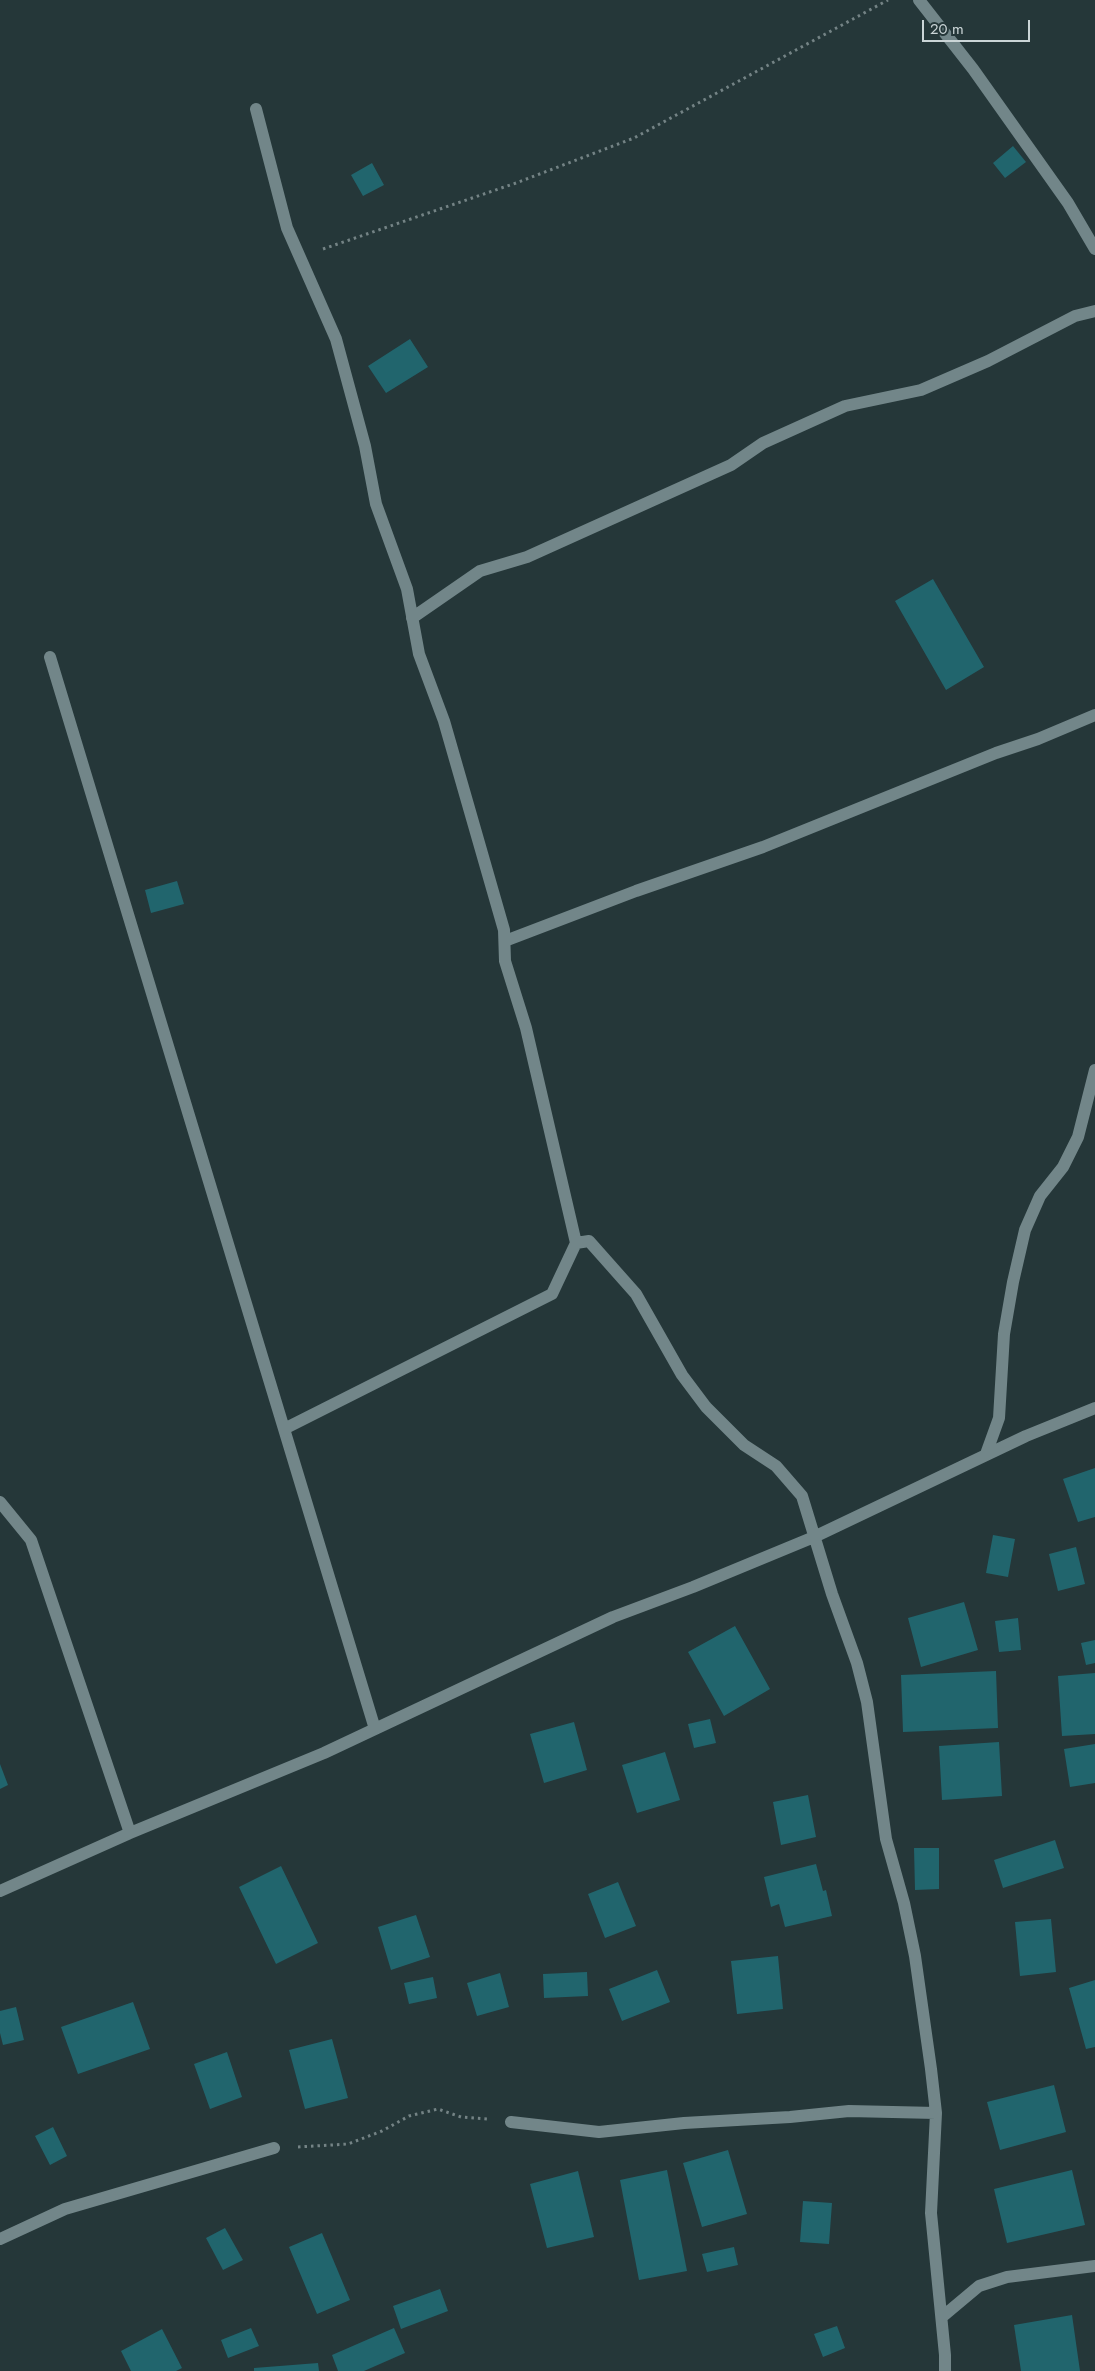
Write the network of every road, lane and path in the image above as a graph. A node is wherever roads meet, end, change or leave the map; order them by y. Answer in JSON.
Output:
{"nodes":[{"id":1,"x":888,"y":0,"type":"edge"},
{"id":2,"x":920,"y":0,"type":"edge"},
{"id":3,"x":256,"y":109,"type":"dead end"},
{"id":4,"x":1095,"y":249,"type":"edge"},
{"id":5,"x":299,"y":257,"type":"junction"},
{"id":6,"x":1095,"y":311,"type":"edge"},
{"id":7,"x":412,"y":618,"type":"junction"},
{"id":8,"x":50,"y":657,"type":"dead end"},
{"id":9,"x":1095,"y":715,"type":"edge"},
{"id":10,"x":505,"y":941,"type":"junction"},
{"id":11,"x":1095,"y":1070,"type":"edge"},
{"id":12,"x":576,"y":1243,"type":"junction"},
{"id":13,"x":1095,"y":1408,"type":"edge"},
{"id":14,"x":284,"y":1429,"type":"junction"},
{"id":15,"x":986,"y":1454,"type":"junction"},
{"id":16,"x":0,"y":1502,"type":"edge"},
{"id":17,"x":814,"y":1537,"type":"junction"},
{"id":18,"x":375,"y":1730,"type":"junction"},
{"id":19,"x":130,"y":1833,"type":"junction"},
{"id":20,"x":0,"y":1891,"type":"edge"},
{"id":21,"x":936,"y":2113,"type":"junction"},
{"id":22,"x":511,"y":2122,"type":"joint"},
{"id":23,"x":274,"y":2148,"type":"joint"},
{"id":24,"x":0,"y":2239,"type":"edge"},
{"id":25,"x":1095,"y":2266,"type":"edge"},
{"id":26,"x":942,"y":2317,"type":"junction"},
{"id":27,"x":945,"y":2371,"type":"edge"}],
"edges":[{"from":1,"to":5,"type":"path"},
{"from":2,"to":4,"type":"street"},
{"from":3,"to":5,"type":"street"},
{"from":5,"to":7,"type":"street"},
{"from":6,"to":7,"type":"street"},
{"from":7,"to":10,"type":"street"},
{"from":8,"to":14,"type":"street"},
{"from":9,"to":10,"type":"street"},
{"from":10,"to":12,"type":"street"},
{"from":11,"to":15,"type":"street"},
{"from":12,"to":14,"type":"street"},
{"from":12,"to":17,"type":"street"},
{"from":13,"to":15,"type":"street"},
{"from":14,"to":18,"type":"street"},
{"from":15,"to":17,"type":"street"},
{"from":16,"to":19,"type":"street"},
{"from":17,"to":18,"type":"street"},
{"from":17,"to":21,"type":"street"},
{"from":18,"to":19,"type":"street"},
{"from":19,"to":20,"type":"street"},
{"from":21,"to":22,"type":"street"},
{"from":21,"to":26,"type":"street"},
{"from":22,"to":23,"type":"path"},
{"from":23,"to":24,"type":"street"},
{"from":25,"to":26,"type":"street"},
{"from":26,"to":27,"type":"street"}]}
